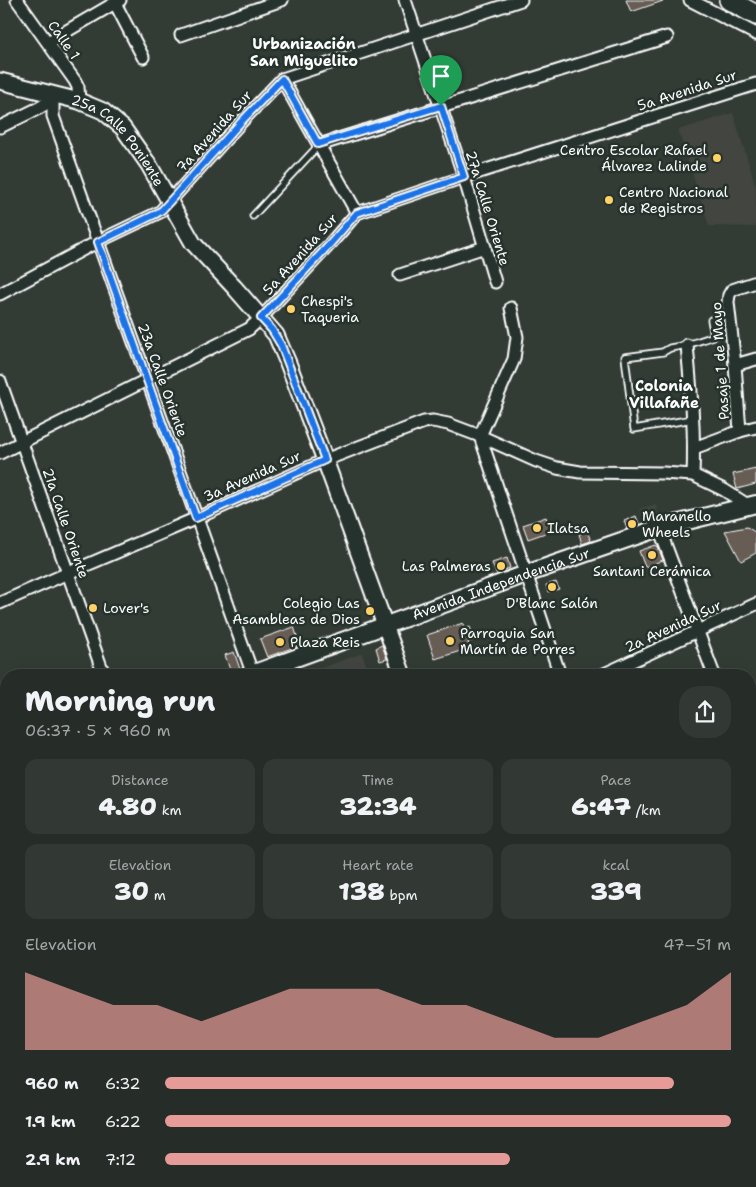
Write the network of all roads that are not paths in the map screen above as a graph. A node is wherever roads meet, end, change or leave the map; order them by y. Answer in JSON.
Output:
{"nodes":[{"id":1,"x":18,"y":0,"type":"edge"},
{"id":2,"x":282,"y":0,"type":"edge"},
{"id":3,"x":405,"y":0,"type":"edge"},
{"id":4,"x":521,"y":0,"type":"edge"},
{"id":5,"x":690,"y":0,"type":"edge"},
{"id":6,"x":729,"y":0,"type":"edge"},
{"id":7,"x":117,"y":1,"type":"edge"},
{"id":8,"x":756,"y":15,"type":"edge"},
{"id":9,"x":756,"y":34,"type":"edge"},
{"id":10,"x":181,"y":35,"type":"dead end"},
{"id":11,"x":416,"y":35,"type":"junction"},
{"id":12,"x":667,"y":36,"type":"dead end"},
{"id":13,"x":48,"y":42,"type":"junction"},
{"id":14,"x":142,"y":57,"type":"dead end"},
{"id":15,"x":282,"y":79,"type":"junction"},
{"id":16,"x":0,"y":81,"type":"edge"},
{"id":17,"x":756,"y":84,"type":"edge"},
{"id":18,"x":53,"y":94,"type":"junction"},
{"id":19,"x":79,"y":101,"type":"junction"},
{"id":20,"x":441,"y":106,"type":"junction"},
{"id":21,"x":0,"y":127,"type":"edge"},
{"id":22,"x":318,"y":144,"type":"junction"},
{"id":23,"x":464,"y":177,"type":"junction"},
{"id":24,"x":169,"y":202,"type":"junction"},
{"id":25,"x":357,"y":213,"type":"junction"},
{"id":26,"x":254,"y":216,"type":"dead end"},
{"id":27,"x":98,"y":242,"type":"junction"},
{"id":28,"x":485,"y":247,"type":"junction"},
{"id":29,"x":400,"y":275,"type":"dead end"},
{"id":30,"x":495,"y":282,"type":"dead end"},
{"id":31,"x":756,"y":282,"type":"edge"},
{"id":32,"x":0,"y":294,"type":"edge"},
{"id":33,"x":511,"y":308,"type":"dead end"},
{"id":34,"x":261,"y":318,"type":"junction"},
{"id":35,"x":711,"y":320,"type":"dead end"},
{"id":36,"x":687,"y":345,"type":"junction"},
{"id":37,"x":756,"y":359,"type":"edge"},
{"id":38,"x":735,"y":365,"type":"junction"},
{"id":39,"x":147,"y":380,"type":"junction"},
{"id":40,"x":0,"y":381,"type":"edge"},
{"id":41,"x":693,"y":418,"type":"junction"},
{"id":42,"x":756,"y":427,"type":"edge"},
{"id":43,"x":740,"y":431,"type":"junction"},
{"id":44,"x":480,"y":436,"type":"junction"},
{"id":45,"x":22,"y":442,"type":"junction"},
{"id":46,"x":694,"y":448,"type":"junction"},
{"id":47,"x":0,"y":453,"type":"edge"},
{"id":48,"x":325,"y":460,"type":"junction"},
{"id":49,"x":693,"y":475,"type":"junction"},
{"id":50,"x":754,"y":508,"type":"edge"},
{"id":51,"x":196,"y":518,"type":"junction"},
{"id":52,"x":659,"y":528,"type":"junction"},
{"id":53,"x":68,"y":573,"type":"junction"},
{"id":54,"x":526,"y":574,"type":"junction"},
{"id":55,"x":0,"y":603,"type":"edge"},
{"id":56,"x":756,"y":604,"type":"edge"},
{"id":57,"x":385,"y":626,"type":"junction"},
{"id":58,"x":698,"y":631,"type":"junction"},
{"id":59,"x":102,"y":669,"type":"edge"},
{"id":60,"x":249,"y":669,"type":"edge"},
{"id":61,"x":265,"y":669,"type":"edge"},
{"id":62,"x":401,"y":669,"type":"edge"},
{"id":63,"x":558,"y":669,"type":"edge"},
{"id":64,"x":615,"y":669,"type":"edge"},
{"id":65,"x":712,"y":669,"type":"edge"}],
"edges":[{"from":1,"to":13,"type":"street","name":"Calle 1"},
{"from":2,"to":10,"type":"street"},
{"from":3,"to":11,"type":"street","name":"27a Calle Oriente"},
{"from":4,"to":11,"type":"street","name":"7a Avenida Sur"},
{"from":5,"to":9,"type":"street"},
{"from":6,"to":8,"type":"highway"},
{"from":7,"to":13,"type":"street"},
{"from":7,"to":14,"type":"street"},
{"from":11,"to":15,"type":"street","name":"7a Avenida Sur"},
{"from":11,"to":20,"type":"street","name":"27a Calle Oriente"},
{"from":12,"to":20,"type":"street"},
{"from":13,"to":19,"type":"street","name":"Calle 1"},
{"from":15,"to":22,"type":"street"},
{"from":15,"to":24,"type":"street","name":"7a Avenida Sur"},
{"from":16,"to":18,"type":"street","name":"25a Calle Poniente"},
{"from":17,"to":23,"type":"street","name":"5a Avenida Sur"},
{"from":18,"to":19,"type":"street","name":"25a Calle Poniente"},
{"from":18,"to":21,"type":"street"},
{"from":18,"to":27,"type":"street","name":"23a Calle Oriente"},
{"from":19,"to":24,"type":"street","name":"25a Calle Poniente"},
{"from":20,"to":22,"type":"street"},
{"from":20,"to":23,"type":"street","name":"27a Calle Oriente"},
{"from":22,"to":25,"type":"street"},
{"from":22,"to":26,"type":"lane"},
{"from":23,"to":25,"type":"street","name":"5a Avenida Sur"},
{"from":23,"to":28,"type":"street","name":"27a Calle Oriente"},
{"from":24,"to":27,"type":"street","name":"7a Avenida Sur"},
{"from":24,"to":34,"type":"street","name":"25a Calle Poniente"},
{"from":25,"to":34,"type":"street","name":"5a Avenida Sur"},
{"from":27,"to":32,"type":"street","name":"7a Avenida Sur"},
{"from":27,"to":39,"type":"street","name":"23a Calle Oriente"},
{"from":28,"to":29,"type":"street"},
{"from":28,"to":30,"type":"street","name":"27a Calle Oriente"},
{"from":31,"to":38,"type":"street","name":"Pasaje 1 de Mayo"},
{"from":33,"to":44,"type":"street"},
{"from":34,"to":39,"type":"street","name":"5a Avenida Sur"},
{"from":34,"to":48,"type":"street","name":"25a Calle Poniente"},
{"from":35,"to":36,"type":"lane"},
{"from":36,"to":41,"type":"street"},
{"from":36,"to":41,"type":"lane"},
{"from":37,"to":38,"type":"street"},
{"from":38,"to":43,"type":"street","name":"Pasaje 1 de Mayo"},
{"from":39,"to":45,"type":"street","name":"5a Avenida Sur"},
{"from":39,"to":51,"type":"street","name":"23a Calle Oriente"},
{"from":40,"to":45,"type":"street","name":"21a Calle Oriente"},
{"from":41,"to":46,"type":"street"},
{"from":42,"to":43,"type":"street"},
{"from":43,"to":46,"type":"street"},
{"from":44,"to":48,"type":"street","name":"3a Avenida Sur"},
{"from":44,"to":49,"type":"street","name":"3a Avenida Sur"},
{"from":44,"to":54,"type":"street"},
{"from":45,"to":47,"type":"street","name":"5a Avenida Sur"},
{"from":45,"to":53,"type":"street","name":"21a Calle Oriente"},
{"from":46,"to":49,"type":"street"},
{"from":48,"to":51,"type":"street","name":"3a Avenida Sur"},
{"from":48,"to":57,"type":"street","name":"25a Calle Poniente"},
{"from":49,"to":50,"type":"street","name":"3a Avenida Sur"},
{"from":50,"to":52,"type":"main road","name":"Avenida Independencia Sur"},
{"from":51,"to":53,"type":"street","name":"3a Avenida Sur"},
{"from":51,"to":60,"type":"street","name":"23a Calle Oriente"},
{"from":52,"to":54,"type":"main road","name":"Avenida Independencia Sur"},
{"from":52,"to":58,"type":"street"},
{"from":53,"to":55,"type":"street","name":"3a Avenida Sur"},
{"from":53,"to":59,"type":"street","name":"21a Calle Oriente"},
{"from":54,"to":57,"type":"main road","name":"Avenida Independencia Sur"},
{"from":54,"to":63,"type":"street"},
{"from":56,"to":58,"type":"street","name":"2a Avenida Sur"},
{"from":57,"to":61,"type":"main road","name":"Avenida Independencia Sur"},
{"from":57,"to":62,"type":"street","name":"25a Calle Poniente"},
{"from":58,"to":64,"type":"street","name":"2a Avenida Sur"},
{"from":58,"to":65,"type":"street"}]}
